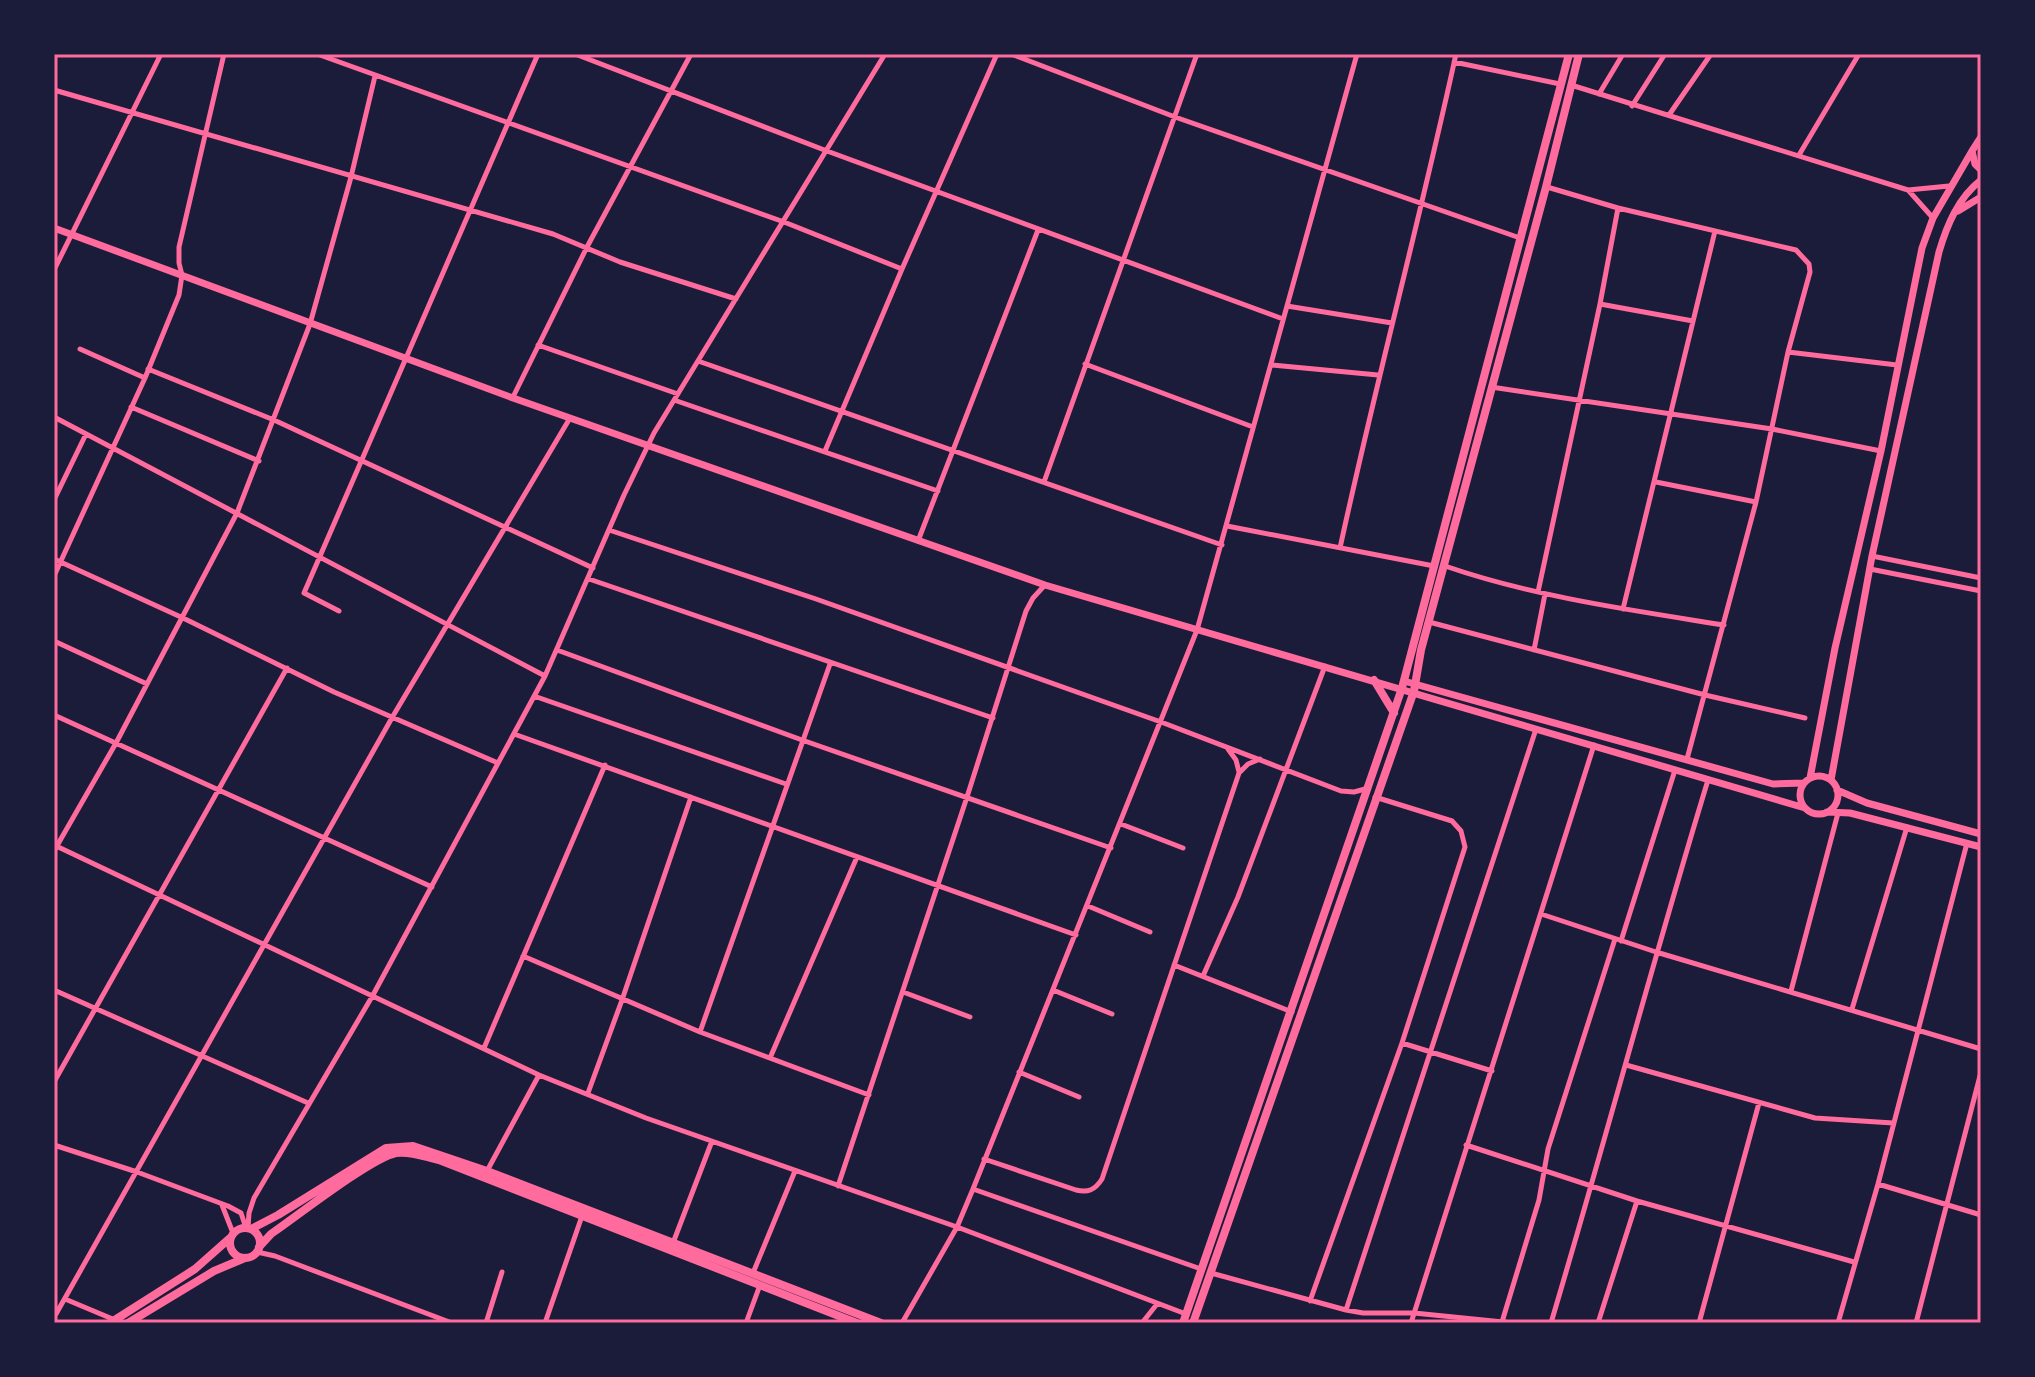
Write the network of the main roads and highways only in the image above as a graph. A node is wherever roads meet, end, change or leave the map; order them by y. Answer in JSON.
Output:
{"nodes":[{"id":1,"x":1569,"y":54,"type":"edge"},
{"id":2,"x":1579,"y":54,"type":"edge"},
{"id":3,"x":1566,"y":85,"type":"junction"},
{"id":4,"x":1981,"y":128,"type":"edge"},
{"id":5,"x":1981,"y":137,"type":"edge"},
{"id":6,"x":1973,"y":148,"type":"junction"},
{"id":7,"x":1981,"y":170,"type":"edge"},
{"id":8,"x":1981,"y":180,"type":"edge"},
{"id":9,"x":1981,"y":197,"type":"edge"},
{"id":10,"x":1952,"y":215,"type":"junction"},
{"id":11,"x":54,"y":228,"type":"edge"},
{"id":12,"x":1374,"y":680,"type":"junction"},
{"id":13,"x":1403,"y":684,"type":"junction"},
{"id":14,"x":1415,"y":687,"type":"junction"},
{"id":15,"x":1394,"y":713,"type":"junction"},
{"id":16,"x":1831,"y":780,"type":"junction"},
{"id":17,"x":1807,"y":781,"type":"junction"},
{"id":18,"x":1837,"y":790,"type":"junction"},
{"id":19,"x":1805,"y":808,"type":"junction"},
{"id":20,"x":1827,"y":812,"type":"junction"},
{"id":21,"x":1981,"y":834,"type":"edge"},
{"id":22,"x":1981,"y":847,"type":"edge"},
{"id":23,"x":248,"y":1228,"type":"junction"},
{"id":24,"x":232,"y":1236,"type":"junction"},
{"id":25,"x":258,"y":1250,"type":"junction"},
{"id":26,"x":245,"y":1258,"type":"junction"},
{"id":27,"x":1205,"y":1271,"type":"junction"},
{"id":28,"x":1184,"y":1319,"type":"edge"},
{"id":29,"x":112,"y":1321,"type":"edge"},
{"id":30,"x":131,"y":1322,"type":"edge"},
{"id":31,"x":1197,"y":1322,"type":"edge"},
{"id":32,"x":857,"y":1323,"type":"edge"},
{"id":33,"x":881,"y":1323,"type":"edge"}],
"edges":[{"from":1,"to":3,"type":"main road"},
{"from":2,"to":3,"type":"main road"},
{"from":3,"to":13,"type":"main road"},
{"from":3,"to":14,"type":"main road"},
{"from":4,"to":6,"type":"main road"},
{"from":5,"to":6,"type":"main road"},
{"from":6,"to":7,"type":"main road"},
{"from":6,"to":17,"type":"main road"},
{"from":8,"to":10,"type":"main road"},
{"from":9,"to":10,"type":"main road"},
{"from":10,"to":16,"type":"main road"},
{"from":11,"to":12,"type":"main road"},
{"from":12,"to":13,"type":"main road"},
{"from":12,"to":15,"type":"main road"},
{"from":13,"to":14,"type":"main road"},
{"from":13,"to":15,"type":"main road"},
{"from":14,"to":17,"type":"main road"},
{"from":14,"to":19,"type":"main road"},
{"from":14,"to":27,"type":"main road"},
{"from":15,"to":27,"type":"main road"},
{"from":16,"to":17,"type":"main road"},
{"from":16,"to":18,"type":"main road"},
{"from":17,"to":19,"type":"main road"},
{"from":18,"to":20,"type":"main road"},
{"from":18,"to":21,"type":"main road"},
{"from":19,"to":20,"type":"main road"},
{"from":20,"to":22,"type":"main road"},
{"from":23,"to":24,"type":"main road"},
{"from":23,"to":25,"type":"main road"},
{"from":23,"to":33,"type":"main road"},
{"from":24,"to":26,"type":"main road"},
{"from":24,"to":29,"type":"main road"},
{"from":25,"to":26,"type":"main road"},
{"from":25,"to":32,"type":"main road"},
{"from":26,"to":30,"type":"main road"},
{"from":27,"to":28,"type":"main road"},
{"from":27,"to":31,"type":"main road"}]}
